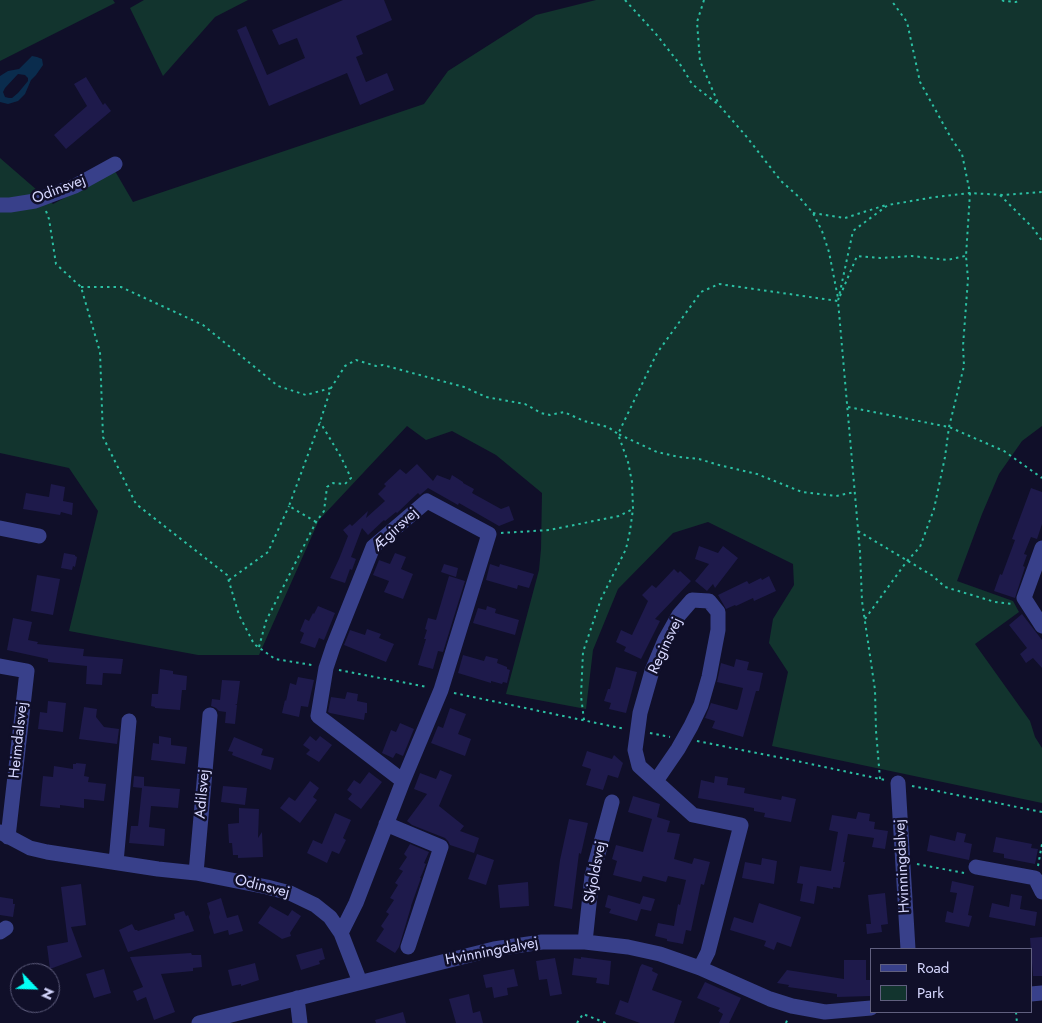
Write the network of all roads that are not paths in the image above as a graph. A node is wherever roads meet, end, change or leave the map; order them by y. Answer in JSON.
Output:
{"nodes":[{"id":1,"x":115,"y":164,"type":"dead end"},
{"id":2,"x":0,"y":204,"type":"edge"},
{"id":3,"x":0,"y":528,"type":"edge"},
{"id":4,"x":39,"y":536,"type":"dead end"},
{"id":5,"x":1042,"y":548,"type":"edge"},
{"id":6,"x":1042,"y":626,"type":"edge"},
{"id":7,"x":0,"y":666,"type":"edge"},
{"id":8,"x":210,"y":716,"type":"dead end"},
{"id":9,"x":129,"y":721,"type":"dead end"},
{"id":10,"x":403,"y":781,"type":"junction"},
{"id":11,"x":656,"y":781,"type":"junction"},
{"id":12,"x":898,"y":784,"type":"dead end"},
{"id":13,"x":612,"y":802,"type":"dead end"},
{"id":14,"x":386,"y":824,"type":"junction"},
{"id":15,"x":4,"y":835,"type":"edge"},
{"id":16,"x":116,"y":862,"type":"junction"},
{"id":17,"x":976,"y":866,"type":"road end"},
{"id":18,"x":196,"y":873,"type":"junction"},
{"id":19,"x":1042,"y":892,"type":"edge"},
{"id":20,"x":342,"y":933,"type":"junction"},
{"id":21,"x":585,"y":942,"type":"junction"},
{"id":22,"x":408,"y":947,"type":"dead end"},
{"id":23,"x":908,"y":948,"type":"edge"},
{"id":24,"x":700,"y":968,"type":"junction"},
{"id":25,"x":360,"y":982,"type":"junction"},
{"id":26,"x":297,"y":998,"type":"junction"},
{"id":27,"x":870,"y":1008,"type":"edge"},
{"id":28,"x":199,"y":1023,"type":"edge"},
{"id":29,"x":300,"y":1023,"type":"edge"}],
"edges":[{"from":1,"to":2,"type":"street","name":"Odinsvej"},
{"from":3,"to":4,"type":"street"},
{"from":5,"to":6,"type":"street"},
{"from":7,"to":15,"type":"street","name":"Heimdalsvej"},
{"from":8,"to":18,"type":"street","name":"Adilsvej"},
{"from":9,"to":16,"type":"street"},
{"from":10,"to":10,"type":"street","name":"Ægirsvej"},
{"from":10,"to":14,"type":"street"},
{"from":11,"to":11,"type":"street","name":"Reginsvej"},
{"from":11,"to":24,"type":"street","name":"Reginsvej"},
{"from":12,"to":23,"type":"street","name":"Hvinningdalvej"},
{"from":13,"to":21,"type":"street","name":"Skjoldsvej"},
{"from":14,"to":20,"type":"street"},
{"from":14,"to":22,"type":"street"},
{"from":15,"to":16,"type":"street","name":"Odinsvej"},
{"from":16,"to":18,"type":"street","name":"Odinsvej"},
{"from":17,"to":19,"type":"street"},
{"from":18,"to":20,"type":"street","name":"Odinsvej"},
{"from":20,"to":25,"type":"street","name":"Odinsvej"},
{"from":21,"to":24,"type":"street","name":"Hvinningdalvej"},
{"from":21,"to":25,"type":"street","name":"Hvinningdalvej"},
{"from":24,"to":27,"type":"street","name":"Hvinningdalvej"},
{"from":25,"to":26,"type":"street","name":"Hvinningdalvej"},
{"from":26,"to":28,"type":"street","name":"Hvinningdalvej"},
{"from":26,"to":29,"type":"street"}]}
